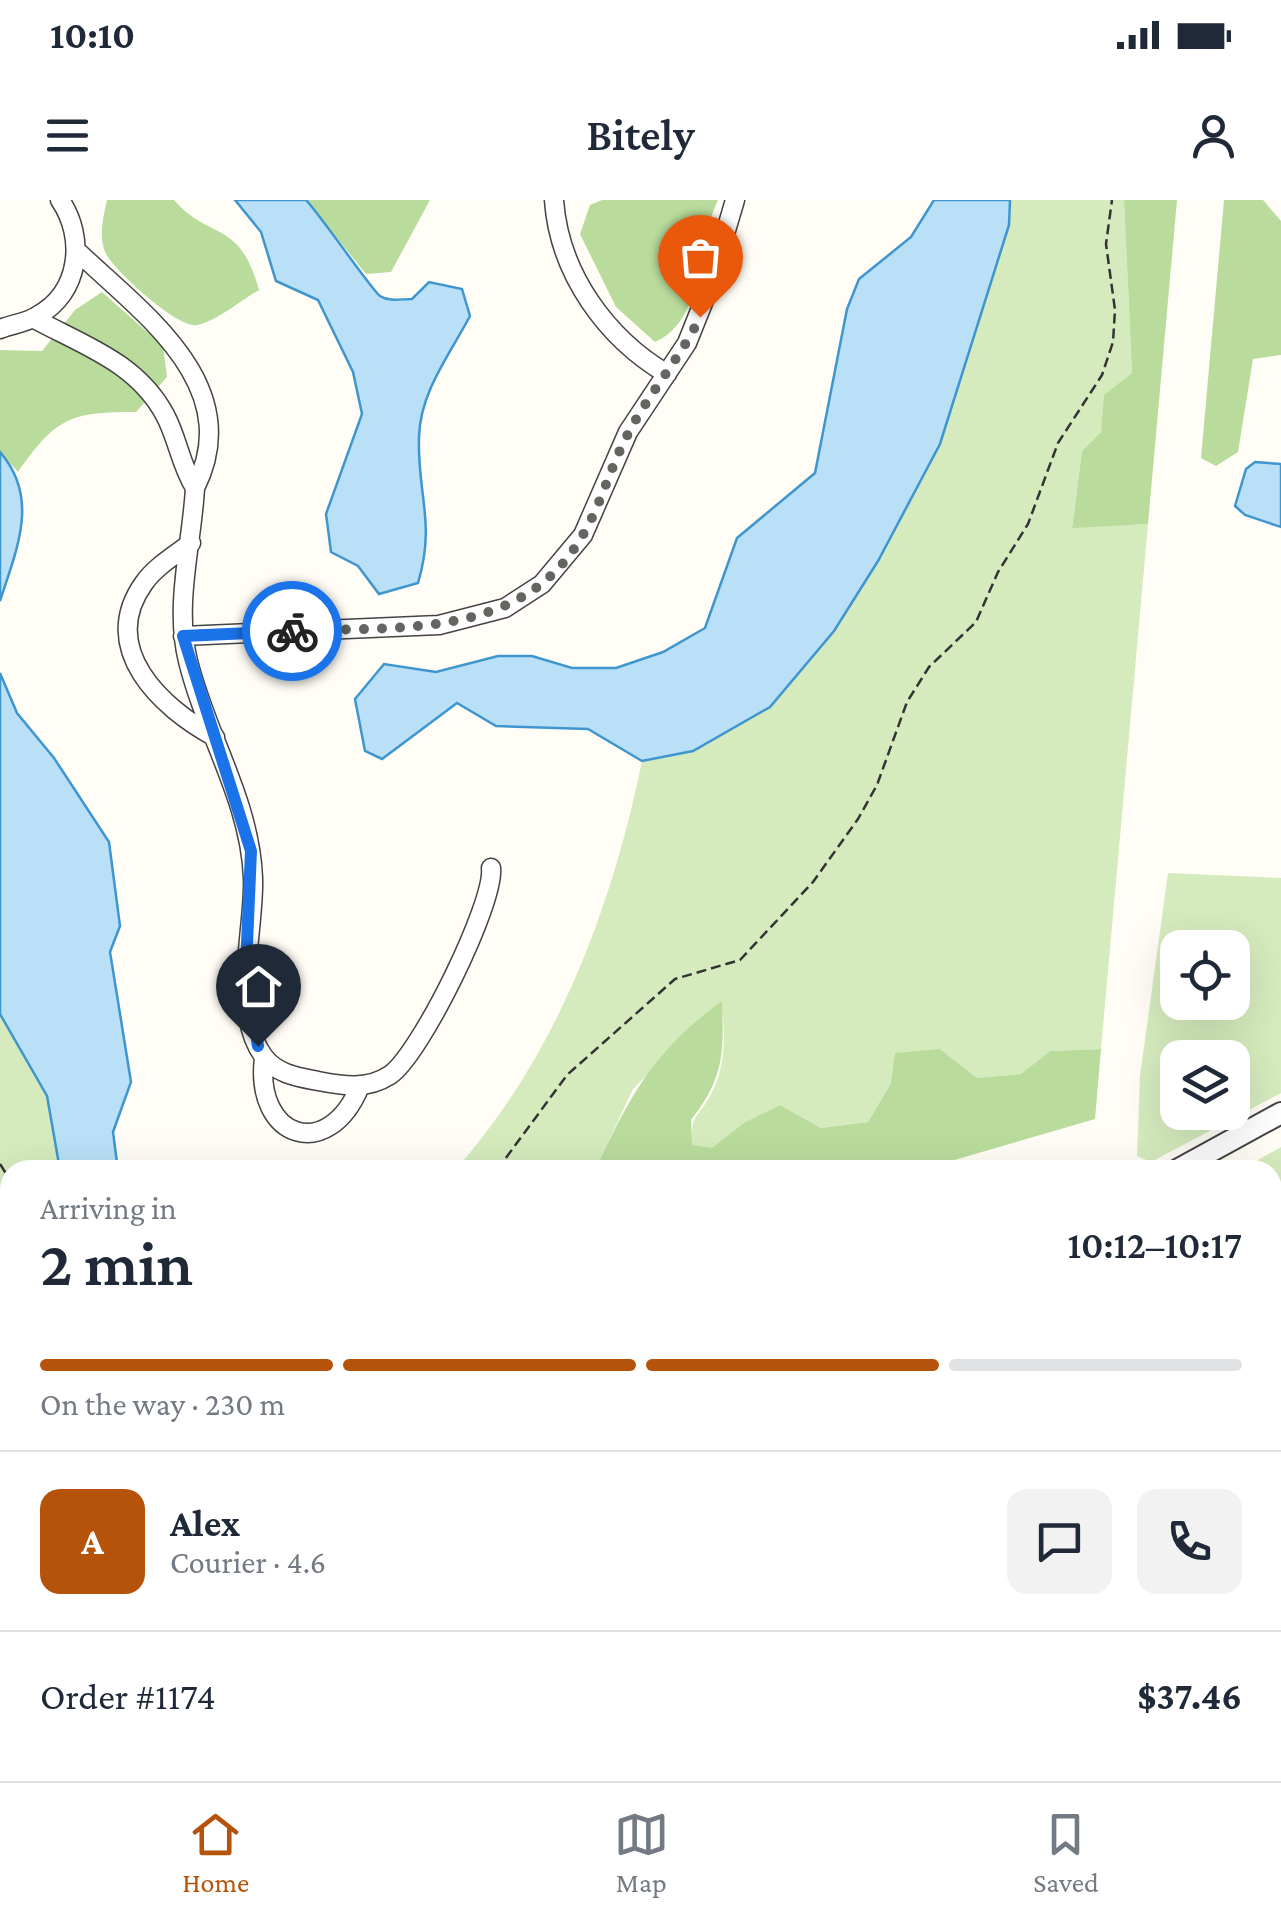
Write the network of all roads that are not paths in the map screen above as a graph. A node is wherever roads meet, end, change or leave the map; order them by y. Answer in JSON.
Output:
{"nodes":[{"id":1,"x":60,"y":200,"type":"edge"},
{"id":2,"x":554,"y":200,"type":"edge"},
{"id":3,"x":735,"y":200,"type":"edge"},
{"id":4,"x":76,"y":251,"type":"junction"},
{"id":5,"x":33,"y":318,"type":"junction"},
{"id":6,"x":4,"y":325,"type":"edge"},
{"id":7,"x":667,"y":374,"type":"junction"},
{"id":8,"x":195,"y":488,"type":"junction"},
{"id":9,"x":191,"y":543,"type":"junction"},
{"id":10,"x":183,"y":636,"type":"junction"},
{"id":11,"x":215,"y":736,"type":"junction"},
{"id":12,"x":492,"y":868,"type":"dead end"},
{"id":13,"x":264,"y":1058,"type":"junction"},
{"id":14,"x":360,"y":1086,"type":"junction"},
{"id":15,"x":1281,"y":1113,"type":"edge"},
{"id":16,"x":1196,"y":1160,"type":"edge"}],
"edges":[{"from":1,"to":4,"type":"street"},
{"from":2,"to":7,"type":"street"},
{"from":3,"to":7,"type":"street"},
{"from":4,"to":5,"type":"street"},
{"from":4,"to":8,"type":"street"},
{"from":5,"to":6,"type":"street"},
{"from":5,"to":8,"type":"street"},
{"from":7,"to":10,"type":"street"},
{"from":8,"to":9,"type":"street"},
{"from":9,"to":10,"type":"street"},
{"from":9,"to":11,"type":"street"},
{"from":10,"to":11,"type":"street"},
{"from":11,"to":13,"type":"street"},
{"from":12,"to":14,"type":"street"},
{"from":13,"to":14,"type":"street"},
{"from":13,"to":14,"type":"street"},
{"from":15,"to":16,"type":"street"}]}
